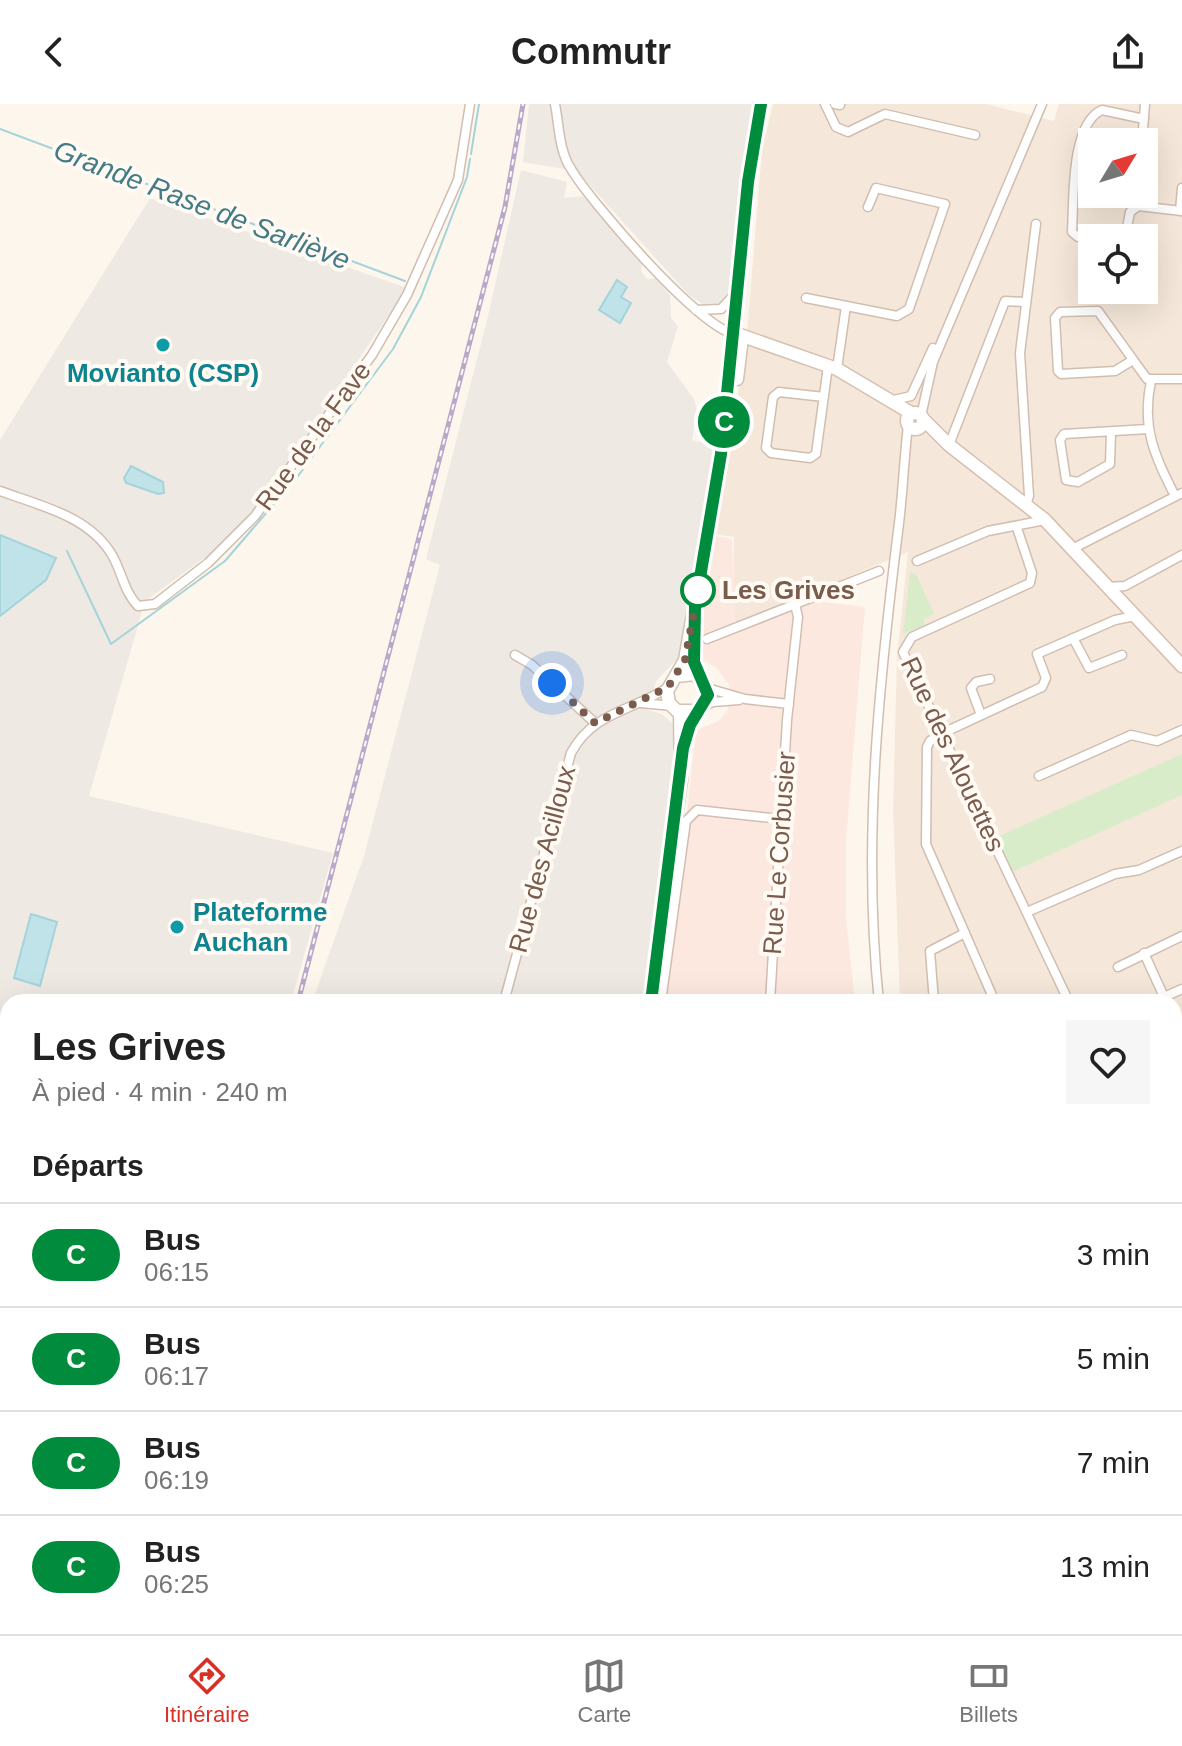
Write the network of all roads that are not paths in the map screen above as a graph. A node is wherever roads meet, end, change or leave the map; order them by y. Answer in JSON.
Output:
{"nodes":[{"id":1,"x":470,"y":104,"type":"edge"},
{"id":2,"x":555,"y":104,"type":"edge"},
{"id":3,"x":761,"y":104,"type":"edge"},
{"id":4,"x":768,"y":104,"type":"edge"},
{"id":5,"x":825,"y":104,"type":"edge"},
{"id":6,"x":1042,"y":104,"type":"edge"},
{"id":7,"x":1145,"y":104,"type":"edge"},
{"id":8,"x":1144,"y":119,"type":"junction"},
{"id":9,"x":1143,"y":128,"type":"edge"},
{"id":10,"x":975,"y":135,"type":"dead end"},
{"id":11,"x":1182,"y":188,"type":"edge"},
{"id":12,"x":868,"y":207,"type":"dead end"},
{"id":13,"x":1155,"y":208,"type":"edge"},
{"id":14,"x":1181,"y":211,"type":"edge"},
{"id":15,"x":1036,"y":224,"type":"dead end"},
{"id":16,"x":1078,"y":237,"type":"edge"},
{"id":17,"x":739,"y":287,"type":"junction"},
{"id":18,"x":806,"y":298,"type":"dead end"},
{"id":19,"x":1024,"y":302,"type":"junction"},
{"id":20,"x":846,"y":306,"type":"junction"},
{"id":21,"x":696,"y":310,"type":"junction"},
{"id":22,"x":738,"y":334,"type":"junction"},
{"id":23,"x":770,"y":345,"type":"junction"},
{"id":24,"x":933,"y":348,"type":"dead end"},
{"id":25,"x":1133,"y":360,"type":"junction"},
{"id":26,"x":740,"y":362,"type":"junction"},
{"id":27,"x":832,"y":368,"type":"junction"},
{"id":28,"x":1182,"y":379,"type":"edge"},
{"id":29,"x":1151,"y":381,"type":"junction"},
{"id":30,"x":824,"y":397,"type":"junction"},
{"id":31,"x":891,"y":399,"type":"junction"},
{"id":32,"x":915,"y":422,"type":"junction"},
{"id":33,"x":1148,"y":429,"type":"junction"},
{"id":34,"x":1111,"y":432,"type":"junction"},
{"id":35,"x":947,"y":443,"type":"junction"},
{"id":36,"x":721,"y":454,"type":"junction"},
{"id":37,"x":0,"y":491,"type":"edge"},
{"id":38,"x":1178,"y":495,"type":"edge"},
{"id":39,"x":1026,"y":505,"type":"junction"},
{"id":40,"x":1045,"y":520,"type":"junction"},
{"id":41,"x":1017,"y":528,"type":"junction"},
{"id":42,"x":1072,"y":549,"type":"junction"},
{"id":43,"x":1182,"y":555,"type":"edge"},
{"id":44,"x":917,"y":561,"type":"dead end"},
{"id":45,"x":879,"y":571,"type":"dead end"},
{"id":46,"x":1125,"y":586,"type":"junction"},
{"id":47,"x":1108,"y":587,"type":"junction"},
{"id":48,"x":795,"y":604,"type":"junction"},
{"id":49,"x":695,"y":607,"type":"junction"},
{"id":50,"x":1126,"y":607,"type":"junction"},
{"id":51,"x":1073,"y":638,"type":"junction"},
{"id":52,"x":707,"y":639,"type":"dead end"},
{"id":53,"x":515,"y":655,"type":"dead end"},
{"id":54,"x":1122,"y":655,"type":"dead end"},
{"id":55,"x":1182,"y":666,"type":"edge"},
{"id":56,"x":677,"y":676,"type":"junction"},
{"id":57,"x":697,"y":676,"type":"junction"},
{"id":58,"x":990,"y":679,"type":"dead end"},
{"id":59,"x":668,"y":687,"type":"junction"},
{"id":60,"x":707,"y":688,"type":"junction"},
{"id":61,"x":745,"y":699,"type":"junction"},
{"id":62,"x":637,"y":703,"type":"junction"},
{"id":63,"x":789,"y":704,"type":"junction"},
{"id":64,"x":676,"y":709,"type":"junction"},
{"id":65,"x":700,"y":709,"type":"junction"},
{"id":66,"x":981,"y":715,"type":"junction"},
{"id":67,"x":595,"y":723,"type":"junction"},
{"id":68,"x":1182,"y":730,"type":"edge"},
{"id":69,"x":943,"y":733,"type":"junction"},
{"id":70,"x":683,"y":748,"type":"junction"},
{"id":71,"x":1039,"y":776,"type":"dead end"},
{"id":72,"x":781,"y":819,"type":"junction"},
{"id":73,"x":1182,"y":851,"type":"edge"},
{"id":74,"x":1027,"y":912,"type":"junction"},
{"id":75,"x":965,"y":933,"type":"junction"},
{"id":76,"x":1182,"y":936,"type":"edge"},
{"id":77,"x":1144,"y":953,"type":"junction"},
{"id":78,"x":1118,"y":967,"type":"dead end"},
{"id":79,"x":506,"y":994,"type":"edge"},
{"id":80,"x":652,"y":994,"type":"edge"},
{"id":81,"x":662,"y":994,"type":"edge"},
{"id":82,"x":770,"y":994,"type":"edge"},
{"id":83,"x":878,"y":994,"type":"edge"},
{"id":84,"x":933,"y":994,"type":"edge"},
{"id":85,"x":992,"y":994,"type":"edge"},
{"id":86,"x":1065,"y":994,"type":"edge"},
{"id":87,"x":1163,"y":994,"type":"edge"}],
"edges":[{"from":1,"to":37,"type":"street","name":"Rue de la Fave"},
{"from":2,"to":21,"type":"street"},
{"from":3,"to":17,"type":"main road"},
{"from":4,"to":22,"type":"main road"},
{"from":5,"to":10,"type":"street"},
{"from":6,"to":32,"type":"street"},
{"from":7,"to":8,"type":"street"},
{"from":8,"to":9,"type":"street"},
{"from":8,"to":16,"type":"street"},
{"from":11,"to":14,"type":"street"},
{"from":12,"to":20,"type":"street"},
{"from":13,"to":14,"type":"street"},
{"from":15,"to":19,"type":"street"},
{"from":17,"to":21,"type":"street"},
{"from":17,"to":22,"type":"main road"},
{"from":18,"to":20,"type":"street"},
{"from":19,"to":35,"type":"street"},
{"from":19,"to":39,"type":"street"},
{"from":20,"to":27,"type":"street"},
{"from":21,"to":22,"type":"street"},
{"from":22,"to":23,"type":"main road"},
{"from":22,"to":26,"type":"main road"},
{"from":22,"to":36,"type":"main road"},
{"from":23,"to":26,"type":"main road"},
{"from":23,"to":27,"type":"main road"},
{"from":24,"to":31,"type":"street"},
{"from":25,"to":25,"type":"street"},
{"from":25,"to":29,"type":"street"},
{"from":26,"to":36,"type":"main road"},
{"from":27,"to":30,"type":"street"},
{"from":27,"to":31,"type":"main road"},
{"from":28,"to":29,"type":"street"},
{"from":29,"to":33,"type":"street"},
{"from":30,"to":30,"type":"street"},
{"from":31,"to":32,"type":"main road"},
{"from":32,"to":35,"type":"main road"},
{"from":32,"to":83,"type":"street"},
{"from":33,"to":34,"type":"street"},
{"from":33,"to":38,"type":"street"},
{"from":34,"to":34,"type":"street"},
{"from":35,"to":39,"type":"main road"},
{"from":36,"to":49,"type":"main road"},
{"from":38,"to":42,"type":"street"},
{"from":39,"to":40,"type":"main road"},
{"from":40,"to":41,"type":"street"},
{"from":40,"to":42,"type":"main road"},
{"from":41,"to":44,"type":"street"},
{"from":41,"to":69,"type":"street","name":"Rue des Alouettes"},
{"from":42,"to":47,"type":"main road"},
{"from":43,"to":46,"type":"street"},
{"from":45,"to":48,"type":"street"},
{"from":46,"to":47,"type":"street"},
{"from":46,"to":50,"type":"street"},
{"from":47,"to":50,"type":"main road"},
{"from":48,"to":52,"type":"street"},
{"from":48,"to":63,"type":"street","name":"Rue Le Corbusier"},
{"from":49,"to":56,"type":"main road"},
{"from":49,"to":57,"type":"main road"},
{"from":50,"to":51,"type":"street"},
{"from":50,"to":55,"type":"main road"},
{"from":51,"to":54,"type":"street"},
{"from":51,"to":66,"type":"street"},
{"from":53,"to":67,"type":"street"},
{"from":56,"to":57,"type":"main road"},
{"from":56,"to":59,"type":"main road"},
{"from":57,"to":60,"type":"main road"},
{"from":58,"to":66,"type":"street"},
{"from":59,"to":62,"type":"street","name":"Rue des Acilloux"},
{"from":59,"to":64,"type":"main road"},
{"from":60,"to":61,"type":"street"},
{"from":60,"to":65,"type":"main road"},
{"from":61,"to":63,"type":"street"},
{"from":61,"to":65,"type":"street"},
{"from":62,"to":64,"type":"street"},
{"from":62,"to":67,"type":"street","name":"Rue des Acilloux"},
{"from":63,"to":72,"type":"street","name":"Rue Le Corbusier"},
{"from":64,"to":65,"type":"main road"},
{"from":64,"to":70,"type":"main road"},
{"from":65,"to":70,"type":"main road"},
{"from":66,"to":69,"type":"street"},
{"from":67,"to":79,"type":"street","name":"Rue des Acilloux"},
{"from":68,"to":71,"type":"street"},
{"from":69,"to":74,"type":"street","name":"Rue des Alouettes"},
{"from":69,"to":75,"type":"street"},
{"from":70,"to":80,"type":"main road"},
{"from":72,"to":81,"type":"street"},
{"from":72,"to":82,"type":"street","name":"Rue Le Corbusier"},
{"from":73,"to":74,"type":"street"},
{"from":74,"to":86,"type":"street","name":"Rue des Alouettes"},
{"from":75,"to":84,"type":"street"},
{"from":75,"to":85,"type":"street"},
{"from":76,"to":77,"type":"street"},
{"from":77,"to":78,"type":"street"},
{"from":77,"to":87,"type":"street"}]}
